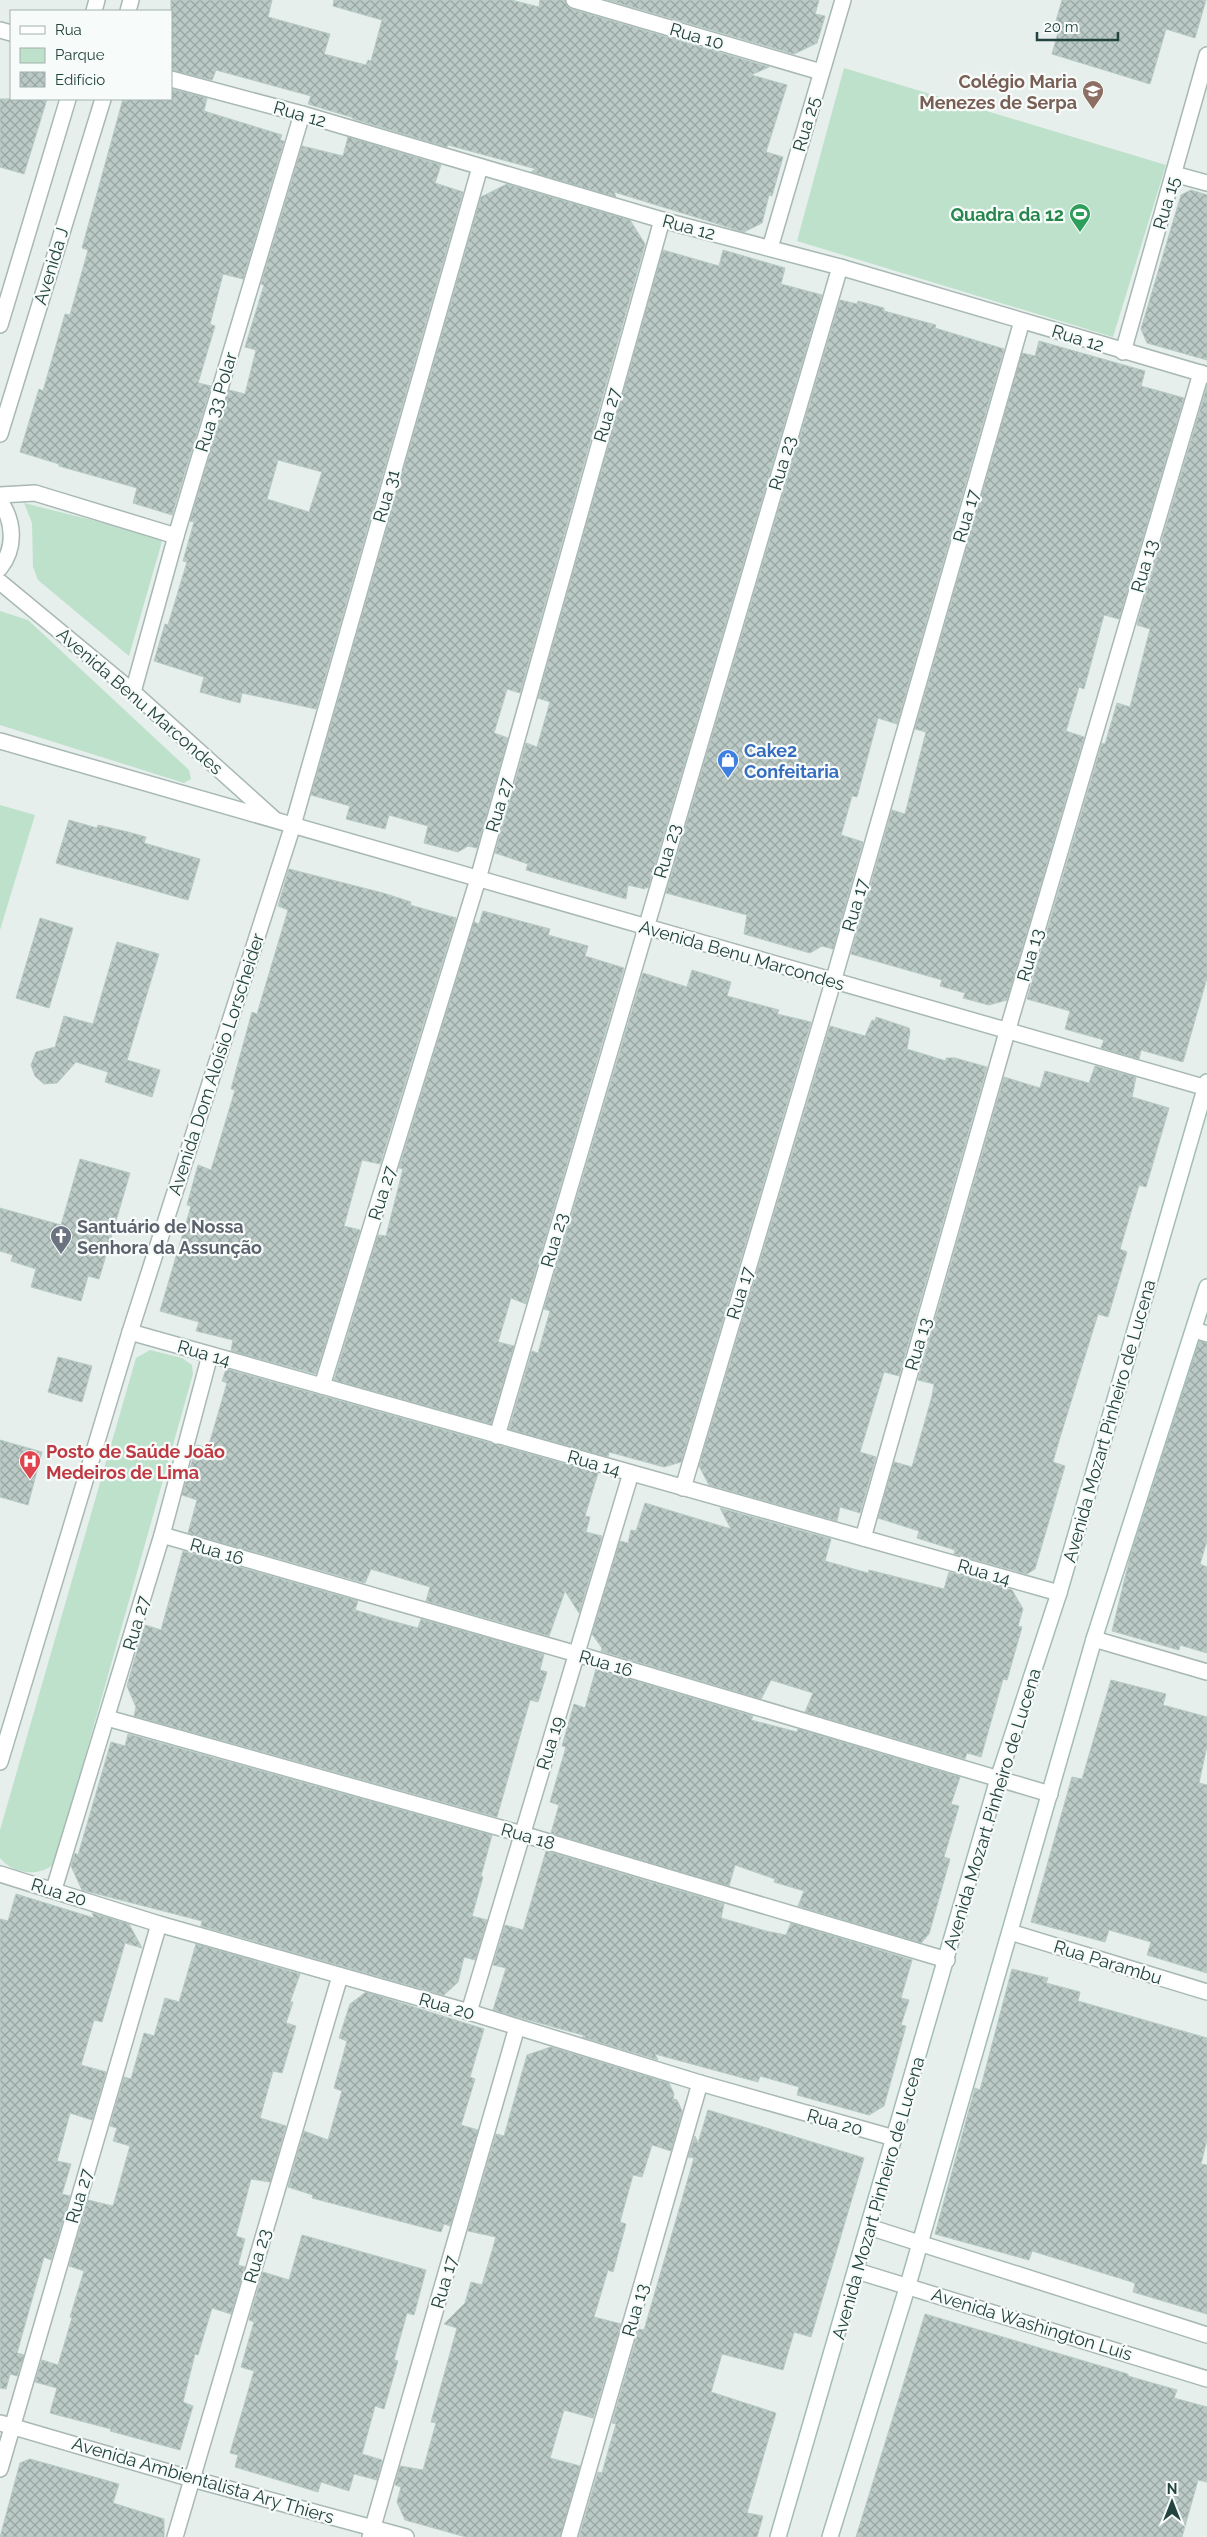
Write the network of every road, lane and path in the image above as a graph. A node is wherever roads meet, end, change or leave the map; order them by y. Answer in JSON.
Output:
{"nodes":[{"id":1,"x":574,"y":0,"type":"edge"},
{"id":2,"x":843,"y":0,"type":"edge"},
{"id":3,"x":1207,"y":55,"type":"edge"},
{"id":4,"x":821,"y":72,"type":"junction"},
{"id":5,"x":172,"y":78,"type":"edge"},
{"id":6,"x":68,"y":100,"type":"edge"},
{"id":7,"x":103,"y":100,"type":"edge"},
{"id":8,"x":302,"y":114,"type":"junction"},
{"id":9,"x":480,"y":167,"type":"junction"},
{"id":10,"x":1174,"y":174,"type":"junction"},
{"id":11,"x":1207,"y":183,"type":"edge"},
{"id":12,"x":662,"y":220,"type":"junction"},
{"id":13,"x":770,"y":248,"type":"junction"},
{"id":14,"x":840,"y":267,"type":"junction"},
{"id":15,"x":1022,"y":321,"type":"junction"},
{"id":16,"x":0,"y":325,"type":"edge"},
{"id":17,"x":1123,"y":352,"type":"junction"},
{"id":18,"x":1204,"y":374,"type":"edge"},
{"id":19,"x":0,"y":434,"type":"edge"},
{"id":20,"x":0,"y":496,"type":"edge"},
{"id":21,"x":0,"y":501,"type":"edge"},
{"id":22,"x":176,"y":536,"type":"junction"},
{"id":23,"x":0,"y":568,"type":"edge"},
{"id":24,"x":0,"y":582,"type":"edge"},
{"id":25,"x":133,"y":692,"type":"junction"},
{"id":26,"x":0,"y":741,"type":"edge"},
{"id":27,"x":277,"y":821,"type":"junction"},
{"id":28,"x":292,"y":825,"type":"junction"},
{"id":29,"x":478,"y":879,"type":"junction"},
{"id":30,"x":645,"y":927,"type":"junction"},
{"id":31,"x":833,"y":982,"type":"junction"},
{"id":32,"x":1007,"y":1032,"type":"junction"},
{"id":33,"x":1206,"y":1086,"type":"edge"},
{"id":34,"x":1207,"y":1287,"type":"edge"},
{"id":35,"x":130,"y":1332,"type":"junction"},
{"id":36,"x":1201,"y":1332,"type":"edge"},
{"id":37,"x":210,"y":1355,"type":"junction"},
{"id":38,"x":322,"y":1386,"type":"junction"},
{"id":39,"x":497,"y":1436,"type":"junction"},
{"id":40,"x":631,"y":1473,"type":"junction"},
{"id":41,"x":683,"y":1488,"type":"junction"},
{"id":42,"x":162,"y":1535,"type":"junction"},
{"id":43,"x":863,"y":1538,"type":"junction"},
{"id":44,"x":1059,"y":1593,"type":"junction"},
{"id":45,"x":1094,"y":1639,"type":"junction"},
{"id":46,"x":577,"y":1654,"type":"junction"},
{"id":47,"x":1207,"y":1672,"type":"edge"},
{"id":48,"x":108,"y":1718,"type":"junction"},
{"id":49,"x":0,"y":1762,"type":"edge"},
{"id":50,"x":998,"y":1778,"type":"junction"},
{"id":51,"x":1050,"y":1794,"type":"junction"},
{"id":52,"x":522,"y":1834,"type":"junction"},
{"id":53,"x":0,"y":1874,"type":"edge"},
{"id":54,"x":54,"y":1889,"type":"junction"},
{"id":55,"x":159,"y":1924,"type":"junction"},
{"id":56,"x":1010,"y":1932,"type":"junction"},
{"id":57,"x":947,"y":1960,"type":"junction"},
{"id":58,"x":340,"y":1976,"type":"junction"},
{"id":59,"x":1207,"y":1992,"type":"edge"},
{"id":60,"x":469,"y":2012,"type":"junction"},
{"id":61,"x":517,"y":2027,"type":"junction"},
{"id":62,"x":700,"y":2083,"type":"junction"},
{"id":63,"x":894,"y":2138,"type":"junction"},
{"id":64,"x":870,"y":2227,"type":"junction"},
{"id":65,"x":920,"y":2244,"type":"junction"},
{"id":66,"x":857,"y":2271,"type":"junction"},
{"id":67,"x":908,"y":2285,"type":"junction"},
{"id":68,"x":1207,"y":2335,"type":"edge"},
{"id":69,"x":1207,"y":2379,"type":"edge"},
{"id":70,"x":6,"y":2424,"type":"edge"},
{"id":71,"x":0,"y":2469,"type":"edge"},
{"id":72,"x":192,"y":2479,"type":"junction"},
{"id":73,"x":372,"y":2532,"type":"edge"},
{"id":74,"x":175,"y":2537,"type":"edge"},
{"id":75,"x":406,"y":2537,"type":"edge"},
{"id":76,"x":569,"y":2537,"type":"edge"},
{"id":77,"x":778,"y":2537,"type":"edge"},
{"id":78,"x":830,"y":2537,"type":"edge"}],
"edges":[{"from":1,"to":4,"type":"street","name":"Rua 10"},
{"from":2,"to":4,"type":"street","name":"Rua 25"},
{"from":3,"to":10,"type":"street","name":"Rua 15"},
{"from":4,"to":13,"type":"street","name":"Rua 25"},
{"from":5,"to":8,"type":"street","name":"Rua 12"},
{"from":6,"to":16,"type":"street","name":"Avenida J"},
{"from":7,"to":19,"type":"street","name":"Avenida J"},
{"from":8,"to":9,"type":"street","name":"Rua 12"},
{"from":8,"to":22,"type":"street","name":"Rua 33 Polar"},
{"from":9,"to":12,"type":"street","name":"Rua 12"},
{"from":9,"to":28,"type":"street","name":"Rua 31"},
{"from":10,"to":11,"type":"street"},
{"from":10,"to":17,"type":"street","name":"Rua 15"},
{"from":12,"to":13,"type":"street","name":"Rua 12"},
{"from":12,"to":29,"type":"street","name":"Rua 27"},
{"from":13,"to":14,"type":"street","name":"Rua 12"},
{"from":14,"to":15,"type":"street","name":"Rua 12"},
{"from":14,"to":30,"type":"street","name":"Rua 23"},
{"from":15,"to":17,"type":"street","name":"Rua 12"},
{"from":15,"to":31,"type":"street","name":"Rua 17"},
{"from":17,"to":18,"type":"street","name":"Rua 12"},
{"from":18,"to":32,"type":"street","name":"Rua 13"},
{"from":20,"to":22,"type":"street"},
{"from":21,"to":23,"type":"street"},
{"from":22,"to":25,"type":"street","name":"Rua 33 Polar"},
{"from":24,"to":25,"type":"street","name":"Avenida Benu Marcondes"},
{"from":25,"to":27,"type":"street","name":"Avenida Benu Marcondes"},
{"from":26,"to":27,"type":"street","name":"Avenida Benu Marcondes"},
{"from":27,"to":28,"type":"street","name":"Avenida Benu Marcondes"},
{"from":28,"to":29,"type":"street","name":"Avenida Benu Marcondes"},
{"from":28,"to":35,"type":"street","name":"Avenida Dom Aloísio Lorscheider"},
{"from":29,"to":30,"type":"street","name":"Avenida Benu Marcondes"},
{"from":29,"to":38,"type":"street","name":"Rua 27"},
{"from":30,"to":31,"type":"street","name":"Avenida Benu Marcondes"},
{"from":30,"to":39,"type":"street","name":"Rua 23"},
{"from":31,"to":32,"type":"street","name":"Avenida Benu Marcondes"},
{"from":31,"to":41,"type":"street","name":"Rua 17"},
{"from":32,"to":33,"type":"street","name":"Avenida Benu Marcondes"},
{"from":32,"to":43,"type":"street","name":"Rua 13"},
{"from":33,"to":44,"type":"street","name":"Avenida Mozart Pinheiro de Lucena"},
{"from":34,"to":36,"type":"street"},
{"from":35,"to":37,"type":"street","name":"Rua 14"},
{"from":35,"to":49,"type":"street","name":"Avenida Dom Aloísio Lorscheider"},
{"from":36,"to":45,"type":"street"},
{"from":37,"to":38,"type":"street","name":"Rua 14"},
{"from":37,"to":42,"type":"street","name":"Rua 27"},
{"from":38,"to":39,"type":"street","name":"Rua 14"},
{"from":39,"to":40,"type":"street","name":"Rua 14"},
{"from":40,"to":41,"type":"street","name":"Rua 14"},
{"from":40,"to":46,"type":"street","name":"Rua 19"},
{"from":41,"to":43,"type":"street","name":"Rua 14"},
{"from":42,"to":46,"type":"street","name":"Rua 16"},
{"from":42,"to":48,"type":"street","name":"Rua 27"},
{"from":43,"to":44,"type":"street","name":"Rua 14"},
{"from":44,"to":50,"type":"street","name":"Avenida Mozart Pinheiro de Lucena"},
{"from":45,"to":47,"type":"street"},
{"from":45,"to":51,"type":"street"},
{"from":46,"to":50,"type":"street","name":"Rua 16"},
{"from":46,"to":52,"type":"street","name":"Rua 19"},
{"from":48,"to":52,"type":"street","name":"Rua 18"},
{"from":48,"to":54,"type":"street","name":"Rua 27"},
{"from":50,"to":51,"type":"street","name":"Rua 16"},
{"from":50,"to":57,"type":"street","name":"Avenida Mozart Pinheiro de Lucena"},
{"from":51,"to":56,"type":"street"},
{"from":52,"to":57,"type":"street","name":"Rua 18"},
{"from":52,"to":60,"type":"street","name":"Rua 19"},
{"from":53,"to":54,"type":"street","name":"Rua 20"},
{"from":54,"to":55,"type":"street","name":"Rua 20"},
{"from":55,"to":58,"type":"street","name":"Rua 20"},
{"from":55,"to":70,"type":"street","name":"Rua 27"},
{"from":56,"to":59,"type":"street","name":"Rua Parambu"},
{"from":56,"to":65,"type":"street"},
{"from":57,"to":63,"type":"street","name":"Avenida Mozart Pinheiro de Lucena"},
{"from":58,"to":60,"type":"street","name":"Rua 20"},
{"from":58,"to":72,"type":"street","name":"Rua 23"},
{"from":60,"to":61,"type":"street","name":"Rua 20"},
{"from":61,"to":62,"type":"street","name":"Rua 20"},
{"from":61,"to":73,"type":"street","name":"Rua 17"},
{"from":62,"to":63,"type":"street","name":"Rua 20"},
{"from":62,"to":76,"type":"street","name":"Rua 13"},
{"from":63,"to":64,"type":"street","name":"Avenida Mozart Pinheiro de Lucena"},
{"from":64,"to":65,"type":"street"},
{"from":64,"to":66,"type":"street","name":"Avenida Mozart Pinheiro de Lucena"},
{"from":65,"to":67,"type":"street"},
{"from":65,"to":68,"type":"street"},
{"from":66,"to":67,"type":"street","name":"Avenida Washington Luís"},
{"from":66,"to":77,"type":"street","name":"Avenida Mozart Pinheiro de Lucena"},
{"from":67,"to":69,"type":"street","name":"Avenida Washington Luís"},
{"from":67,"to":78,"type":"street"},
{"from":70,"to":71,"type":"street","name":"Rua 27"},
{"from":70,"to":72,"type":"street","name":"Avenida Ambientalista Ary Thiers"},
{"from":72,"to":73,"type":"street","name":"Avenida Ambientalista Ary Thiers"},
{"from":72,"to":74,"type":"street","name":"Rua 23"},
{"from":73,"to":75,"type":"street","name":"Avenida Ambientalista Ary Thiers"}]}
